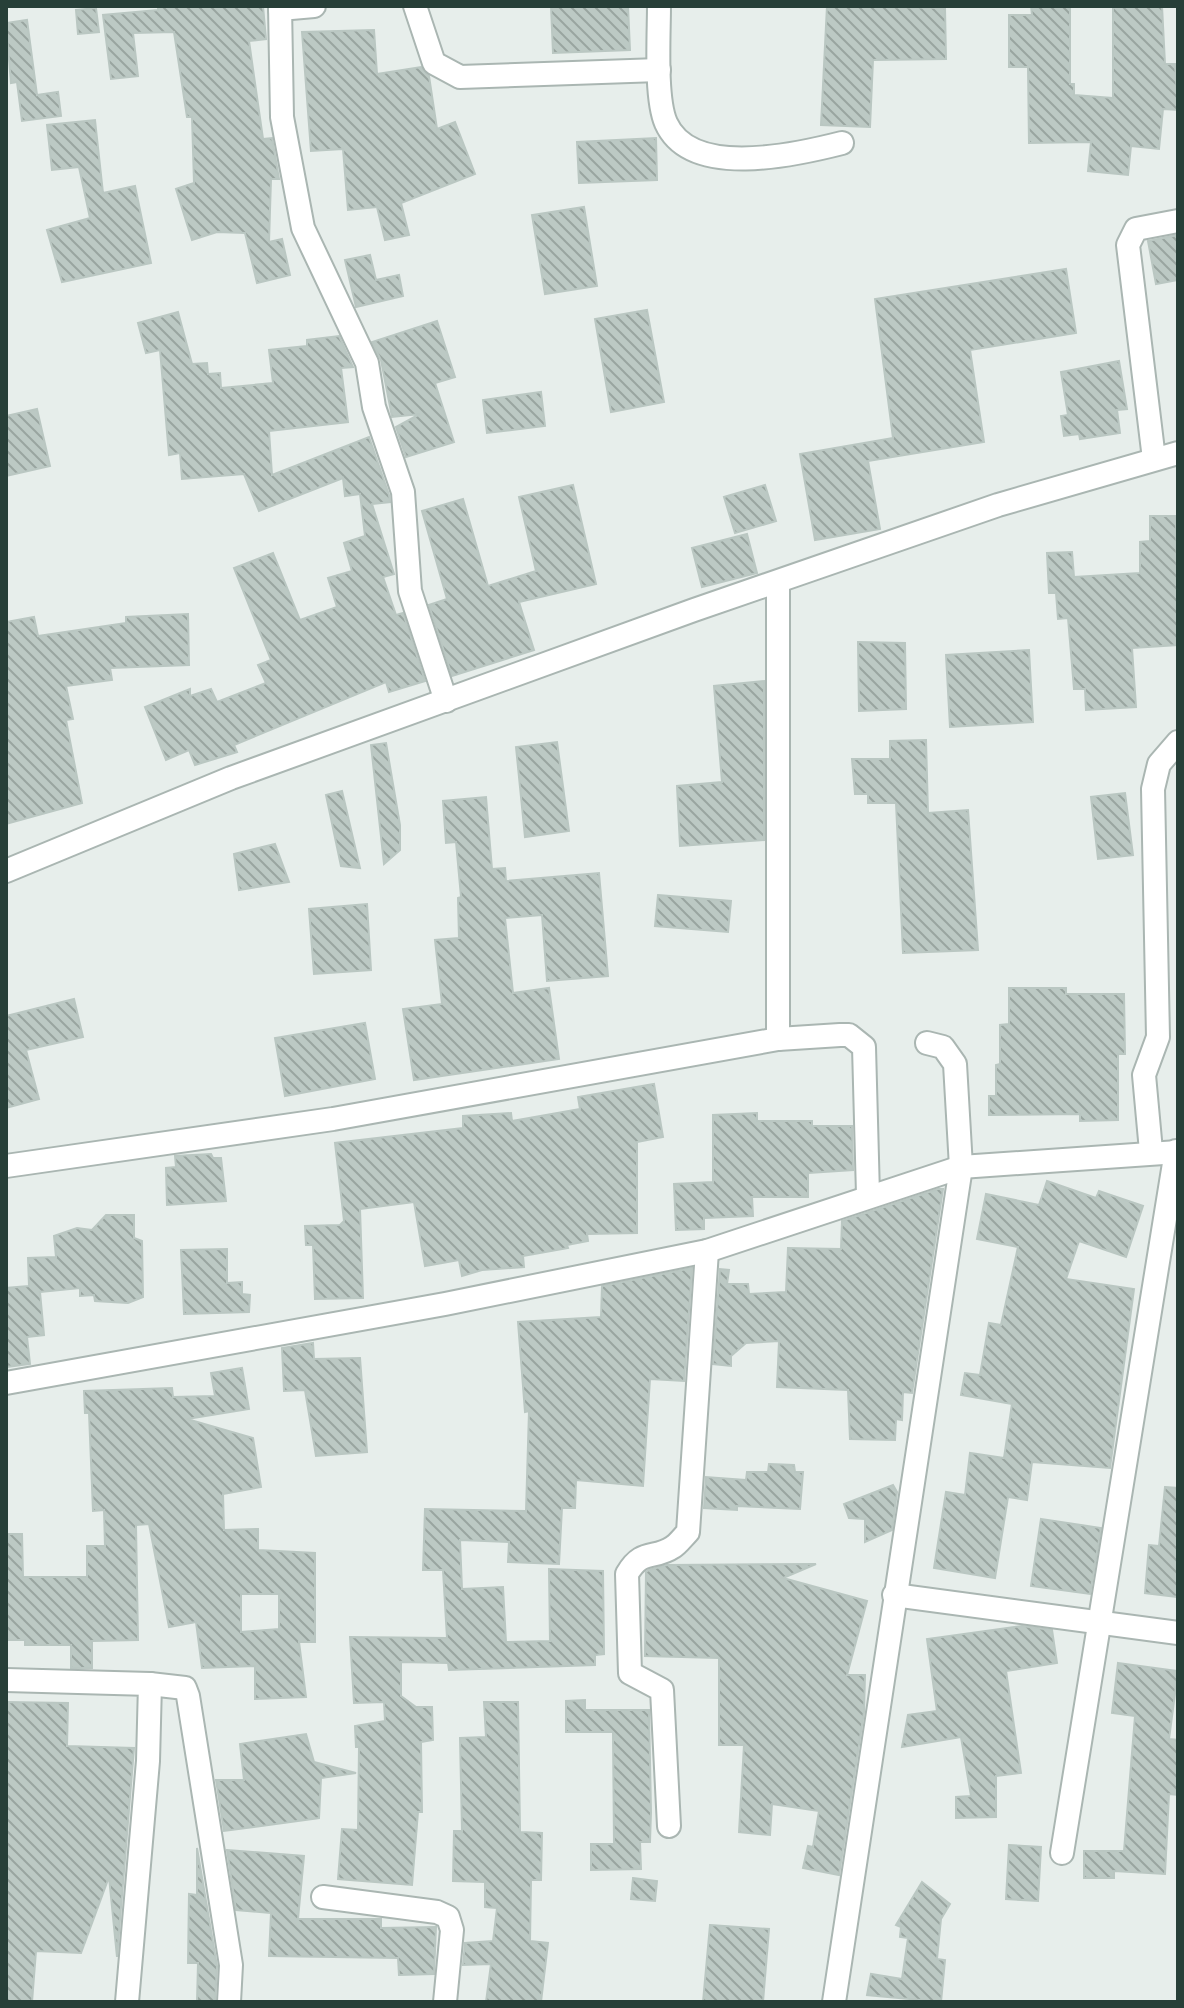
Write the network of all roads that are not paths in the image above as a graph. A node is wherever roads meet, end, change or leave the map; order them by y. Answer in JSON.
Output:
{"nodes":[{"id":1,"x":314,"y":6,"type":"edge"},
{"id":2,"x":415,"y":6,"type":"edge"},
{"id":3,"x":659,"y":6,"type":"edge"},
{"id":4,"x":280,"y":8,"type":"edge"},
{"id":5,"x":659,"y":70,"type":"junction"},
{"id":6,"x":842,"y":143,"type":"dead end"},
{"id":7,"x":1178,"y":221,"type":"edge"},
{"id":8,"x":1178,"y":453,"type":"edge"},
{"id":9,"x":1154,"y":459,"type":"junction"},
{"id":10,"x":778,"y":583,"type":"junction"},
{"id":11,"x":446,"y":701,"type":"junction"},
{"id":12,"x":1178,"y":742,"type":"edge"},
{"id":13,"x":6,"y":871,"type":"edge"},
{"id":14,"x":778,"y":1039,"type":"junction"},
{"id":15,"x":927,"y":1043,"type":"dead end"},
{"id":16,"x":1151,"y":1151,"type":"junction"},
{"id":17,"x":1177,"y":1152,"type":"edge"},
{"id":18,"x":6,"y":1166,"type":"edge"},
{"id":19,"x":961,"y":1167,"type":"junction"},
{"id":20,"x":868,"y":1195,"type":"junction"},
{"id":21,"x":707,"y":1251,"type":"junction"},
{"id":22,"x":6,"y":1383,"type":"edge"},
{"id":23,"x":894,"y":1595,"type":"junction"},
{"id":24,"x":1099,"y":1622,"type":"junction"},
{"id":25,"x":1178,"y":1633,"type":"edge"},
{"id":26,"x":6,"y":1680,"type":"edge"},
{"id":27,"x":150,"y":1684,"type":"junction"},
{"id":28,"x":669,"y":1826,"type":"dead end"},
{"id":29,"x":1062,"y":1853,"type":"dead end"},
{"id":30,"x":323,"y":1897,"type":"dead end"},
{"id":31,"x":127,"y":2002,"type":"edge"},
{"id":32,"x":229,"y":2002,"type":"edge"},
{"id":33,"x":445,"y":2002,"type":"edge"},
{"id":34,"x":834,"y":2002,"type":"edge"}],
"edges":[{"from":1,"to":4,"type":"street"},
{"from":2,"to":5,"type":"street"},
{"from":3,"to":5,"type":"street"},
{"from":4,"to":11,"type":"street"},
{"from":5,"to":6,"type":"street"},
{"from":7,"to":9,"type":"street"},
{"from":8,"to":9,"type":"street"},
{"from":9,"to":10,"type":"street"},
{"from":10,"to":11,"type":"street"},
{"from":10,"to":14,"type":"street"},
{"from":11,"to":13,"type":"street"},
{"from":12,"to":16,"type":"street"},
{"from":14,"to":18,"type":"street"},
{"from":14,"to":20,"type":"street"},
{"from":15,"to":19,"type":"street"},
{"from":16,"to":17,"type":"street"},
{"from":16,"to":19,"type":"street"},
{"from":17,"to":24,"type":"street"},
{"from":19,"to":20,"type":"street"},
{"from":19,"to":23,"type":"street"},
{"from":20,"to":21,"type":"street"},
{"from":21,"to":22,"type":"street"},
{"from":21,"to":28,"type":"street"},
{"from":23,"to":24,"type":"street"},
{"from":23,"to":34,"type":"street"},
{"from":24,"to":25,"type":"street"},
{"from":24,"to":29,"type":"street"},
{"from":26,"to":27,"type":"street"},
{"from":27,"to":31,"type":"street"},
{"from":27,"to":32,"type":"street"},
{"from":30,"to":33,"type":"street"}]}
